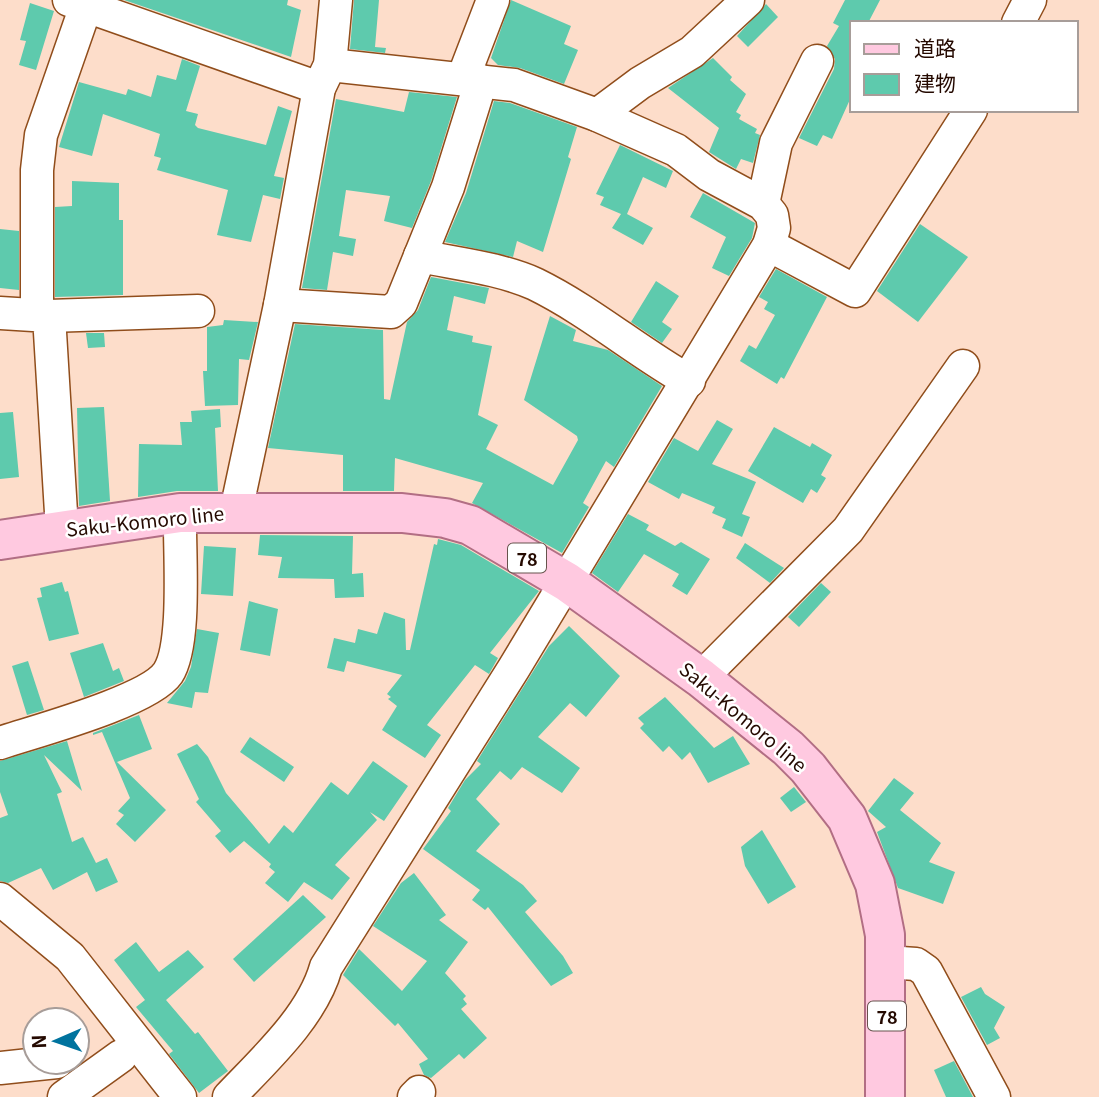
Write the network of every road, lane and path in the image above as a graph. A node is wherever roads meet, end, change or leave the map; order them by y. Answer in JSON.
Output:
{"nodes":[{"id":1,"x":336,"y":0,"type":"edge"},
{"id":2,"x":493,"y":0,"type":"edge"},
{"id":3,"x":748,"y":0,"type":"edge"},
{"id":4,"x":1030,"y":0,"type":"edge"},
{"id":5,"x":77,"y":3,"type":"edge"},
{"id":6,"x":1019,"y":21,"type":"edge"},
{"id":7,"x":817,"y":61,"type":"dead end"},
{"id":8,"x":325,"y":76,"type":"junction"},
{"id":9,"x":472,"y":79,"type":"junction"},
{"id":10,"x":970,"y":112,"type":"edge"},
{"id":11,"x":597,"y":115,"type":"junction"},
{"id":12,"x":762,"y":204,"type":"junction"},
{"id":13,"x":769,"y":245,"type":"junction"},
{"id":14,"x":420,"y":256,"type":"junction"},
{"id":15,"x":280,"y":305,"type":"junction"},
{"id":16,"x":198,"y":311,"type":"dead end"},
{"id":17,"x":0,"y":313,"type":"edge"},
{"id":18,"x":43,"y":315,"type":"junction"},
{"id":19,"x":962,"y":366,"type":"dead end"},
{"id":20,"x":689,"y":381,"type":"junction"},
{"id":21,"x":236,"y":511,"type":"junction"},
{"id":22,"x":180,"y":513,"type":"junction"},
{"id":23,"x":62,"y":529,"type":"junction"},
{"id":24,"x":0,"y":540,"type":"edge"},
{"id":25,"x":567,"y":582,"type":"junction"},
{"id":26,"x":701,"y":678,"type":"junction"},
{"id":27,"x":0,"y":743,"type":"edge"},
{"id":28,"x":0,"y":899,"type":"edge"},
{"id":29,"x":886,"y":962,"type":"junction"},
{"id":30,"x":131,"y":1051,"type":"junction"},
{"id":31,"x":91,"y":1058,"type":"edge"},
{"id":32,"x":21,"y":1066,"type":"edge"},
{"id":33,"x":0,"y":1068,"type":"edge"},
{"id":34,"x":64,"y":1097,"type":"edge"},
{"id":35,"x":180,"y":1097,"type":"edge"},
{"id":36,"x":229,"y":1097,"type":"edge"},
{"id":37,"x":886,"y":1097,"type":"edge"},
{"id":38,"x":994,"y":1097,"type":"edge"}],
"edges":[{"from":1,"to":8,"type":"street"},
{"from":2,"to":9,"type":"street"},
{"from":3,"to":11,"type":"street"},
{"from":4,"to":6,"type":"street"},
{"from":5,"to":8,"type":"street"},
{"from":5,"to":18,"type":"street"},
{"from":7,"to":12,"type":"street"},
{"from":8,"to":9,"type":"street"},
{"from":8,"to":15,"type":"street"},
{"from":9,"to":11,"type":"street"},
{"from":9,"to":14,"type":"street"},
{"from":10,"to":13,"type":"street"},
{"from":11,"to":12,"type":"street"},
{"from":12,"to":13,"type":"street"},
{"from":13,"to":20,"type":"street"},
{"from":14,"to":15,"type":"street"},
{"from":14,"to":20,"type":"street"},
{"from":15,"to":21,"type":"street"},
{"from":16,"to":18,"type":"street"},
{"from":17,"to":18,"type":"street"},
{"from":18,"to":23,"type":"street"},
{"from":19,"to":26,"type":"street"},
{"from":20,"to":25,"type":"street"},
{"from":21,"to":22,"type":"main road","name":"Saku-Komoro line","number":"78"},
{"from":21,"to":25,"type":"main road","name":"Saku-Komoro line","number":"78"},
{"from":22,"to":23,"type":"main road","name":"Saku-Komoro line","number":"78"},
{"from":22,"to":27,"type":"street"},
{"from":23,"to":24,"type":"main road","name":"Saku-Komoro line","number":"78"},
{"from":25,"to":26,"type":"main road","name":"Saku-Komoro line","number":"78"},
{"from":25,"to":36,"type":"street"},
{"from":26,"to":29,"type":"main road","name":"Saku-Komoro line","number":"78"},
{"from":28,"to":30,"type":"street"},
{"from":29,"to":37,"type":"main road","name":"Saku-Komoro line","number":"78"},
{"from":29,"to":38,"type":"street"},
{"from":30,"to":31,"type":"street"},
{"from":30,"to":34,"type":"street"},
{"from":30,"to":35,"type":"street"},
{"from":32,"to":33,"type":"street"}]}
